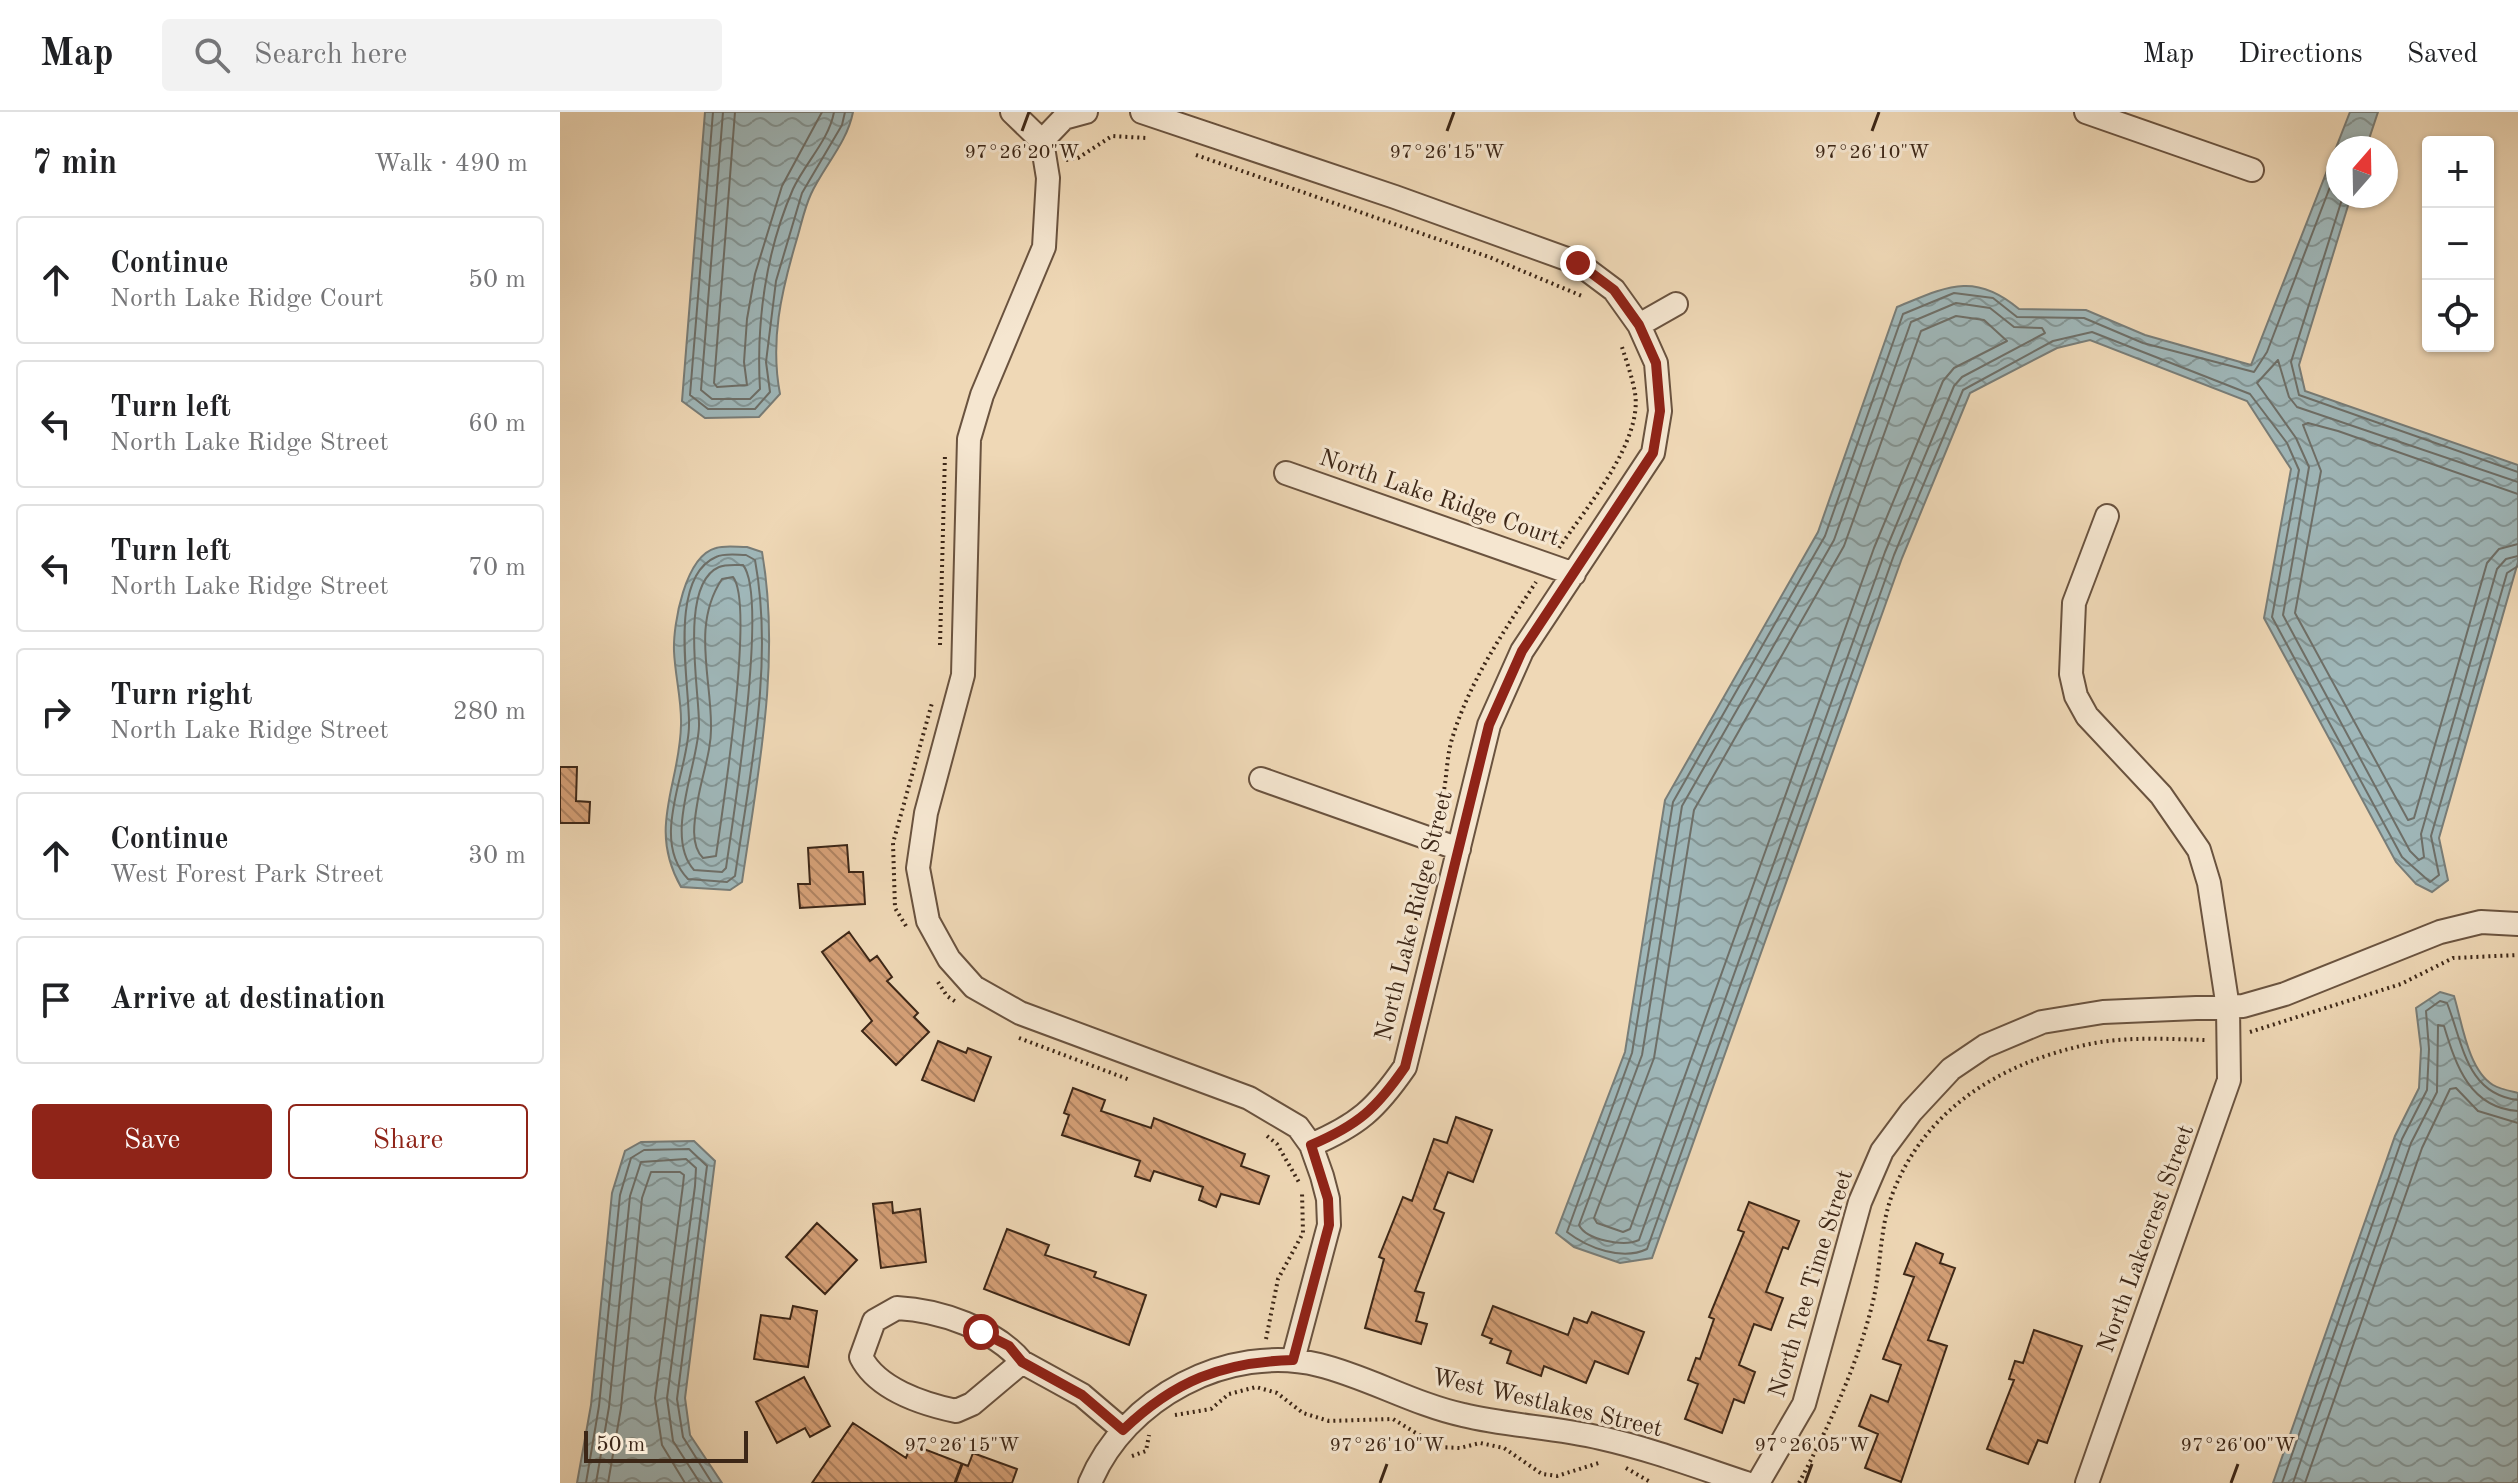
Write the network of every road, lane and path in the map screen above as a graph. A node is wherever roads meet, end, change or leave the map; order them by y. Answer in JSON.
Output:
{"nodes":[{"id":1,"x":1012,"y":112,"type":"edge"},
{"id":2,"x":1086,"y":112,"type":"edge"},
{"id":3,"x":1142,"y":112,"type":"edge"},
{"id":4,"x":2086,"y":112,"type":"edge"},
{"id":5,"x":1147,"y":138,"type":"dead end"},
{"id":6,"x":1042,"y":141,"type":"junction"},
{"id":7,"x":1190,"y":153,"type":"dead end"},
{"id":8,"x":1046,"y":164,"type":"junction"},
{"id":9,"x":2252,"y":170,"type":"dead end"},
{"id":10,"x":1593,"y":302,"type":"dead end"},
{"id":11,"x":1676,"y":304,"type":"dead end"},
{"id":12,"x":1639,"y":325,"type":"junction"},
{"id":13,"x":1620,"y":340,"type":"dead end"},
{"id":14,"x":948,"y":441,"type":"dead end"},
{"id":15,"x":1286,"y":473,"type":"dead end"},
{"id":16,"x":2107,"y":516,"type":"dead end"},
{"id":17,"x":1548,"y":564,"type":"junction"},
{"id":18,"x":1574,"y":574,"type":"junction"},
{"id":19,"x":940,"y":647,"type":"dead end"},
{"id":20,"x":939,"y":693,"type":"dead end"},
{"id":21,"x":1261,"y":779,"type":"dead end"},
{"id":22,"x":1429,"y":838,"type":"junction"},
{"id":23,"x":1459,"y":849,"type":"junction"},
{"id":24,"x":2518,"y":924,"type":"edge"},
{"id":25,"x":910,"y":934,"type":"dead end"},
{"id":26,"x":1413,"y":936,"type":"dead end"},
{"id":27,"x":2518,"y":955,"type":"edge"},
{"id":28,"x":940,"y":965,"type":"junction"},
{"id":29,"x":959,"y":1003,"type":"dead end"},
{"id":30,"x":2228,"y":1008,"type":"junction"},
{"id":31,"x":1008,"y":1032,"type":"dead end"},
{"id":32,"x":2229,"y":1036,"type":"junction"},
{"id":33,"x":1144,"y":1084,"type":"dead end"},
{"id":34,"x":1259,"y":1129,"type":"dead end"},
{"id":35,"x":1311,"y":1145,"type":"junction"},
{"id":36,"x":1293,"y":1360,"type":"junction"},
{"id":37,"x":1262,"y":1361,"type":"junction"},
{"id":38,"x":1022,"y":1362,"type":"junction"},
{"id":39,"x":1172,"y":1415,"type":"dead end"},
{"id":40,"x":1123,"y":1430,"type":"junction"},
{"id":41,"x":1150,"y":1431,"type":"dead end"},
{"id":42,"x":1124,"y":1458,"type":"dead end"},
{"id":43,"x":1090,"y":1483,"type":"edge"},
{"id":44,"x":1652,"y":1483,"type":"edge"},
{"id":45,"x":1746,"y":1483,"type":"edge"},
{"id":46,"x":1758,"y":1483,"type":"edge"},
{"id":47,"x":1799,"y":1483,"type":"edge"},
{"id":48,"x":2087,"y":1483,"type":"edge"}],
"edges":[{"from":1,"to":6,"type":"street"},
{"from":2,"to":6,"type":"street"},
{"from":3,"to":12,"type":"street","name":"North Lake Ridge Street"},
{"from":4,"to":9,"type":"street"},
{"from":5,"to":8,"type":"path"},
{"from":6,"to":8,"type":"street"},
{"from":7,"to":10,"type":"path"},
{"from":8,"to":28,"type":"street"},
{"from":11,"to":12,"type":"street"},
{"from":12,"to":18,"type":"street","name":"North Lake Ridge Street"},
{"from":13,"to":17,"type":"path"},
{"from":14,"to":19,"type":"path"},
{"from":15,"to":17,"type":"street","name":"North Lake Ridge Court"},
{"from":16,"to":30,"type":"street","name":"North Lakecrest Street"},
{"from":17,"to":18,"type":"street","name":"North Lake Ridge Court"},
{"from":17,"to":22,"type":"path"},
{"from":18,"to":23,"type":"street","name":"North Lake Ridge Street"},
{"from":20,"to":25,"type":"path"},
{"from":21,"to":22,"type":"street"},
{"from":22,"to":23,"type":"street"},
{"from":22,"to":26,"type":"path"},
{"from":23,"to":35,"type":"street","name":"North Lake Ridge Street"},
{"from":24,"to":30,"type":"street","name":"North Tee Time Street"},
{"from":27,"to":32,"type":"path"},
{"from":28,"to":29,"type":"path"},
{"from":28,"to":35,"type":"street"},
{"from":30,"to":32,"type":"street","name":"North Lakecrest Street"},
{"from":30,"to":46,"type":"street","name":"North Tee Time Street"},
{"from":31,"to":33,"type":"path"},
{"from":32,"to":47,"type":"path"},
{"from":32,"to":48,"type":"street","name":"North Lakecrest Street"},
{"from":34,"to":37,"type":"path"},
{"from":35,"to":36,"type":"street"},
{"from":36,"to":37,"type":"street"},
{"from":36,"to":45,"type":"street","name":"West Westlakes Street"},
{"from":37,"to":40,"type":"street"},
{"from":38,"to":38,"type":"street"},
{"from":38,"to":40,"type":"street"},
{"from":39,"to":44,"type":"path"},
{"from":40,"to":43,"type":"street"},
{"from":41,"to":42,"type":"path"}]}
